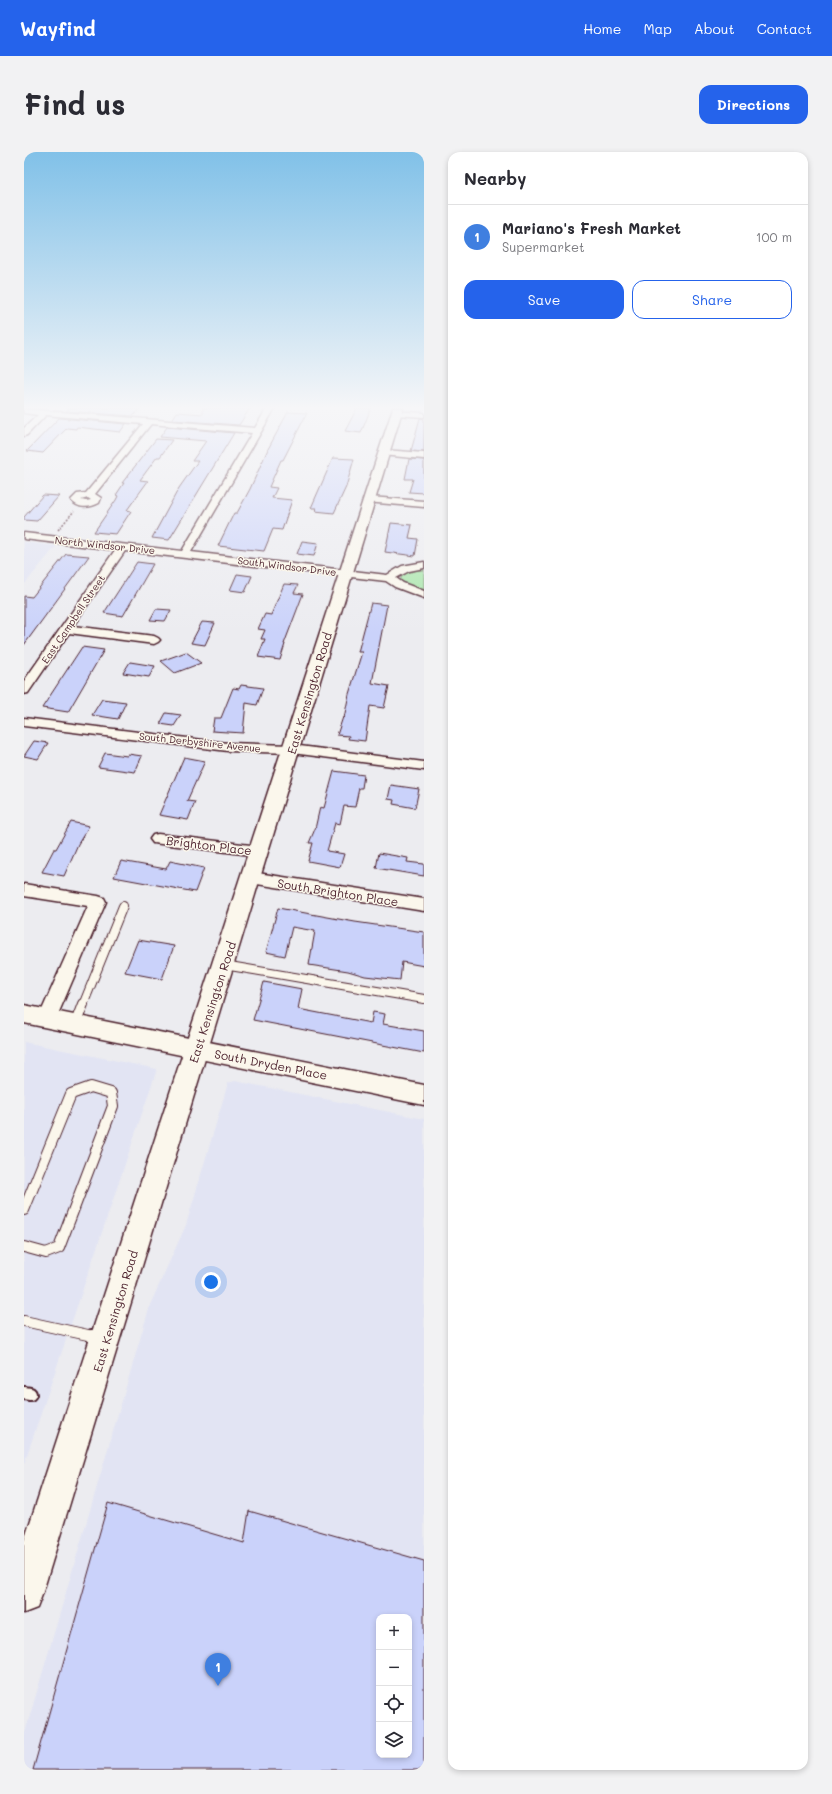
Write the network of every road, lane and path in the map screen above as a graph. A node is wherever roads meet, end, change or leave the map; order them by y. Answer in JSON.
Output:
{"nodes":[{"id":1,"x":99,"y":484,"type":"edge"},
{"id":2,"x":227,"y":484,"type":"edge"},
{"id":3,"x":374,"y":484,"type":"edge"},
{"id":4,"x":90,"y":495,"type":"dead end"},
{"id":5,"x":369,"y":500,"type":"junction"},
{"id":6,"x":424,"y":504,"type":"edge"},
{"id":7,"x":76,"y":507,"type":"dead end"},
{"id":8,"x":54,"y":534,"type":"dead end"},
{"id":9,"x":24,"y":536,"type":"edge"},
{"id":10,"x":122,"y":547,"type":"junction"},
{"id":11,"x":185,"y":554,"type":"junction"},
{"id":12,"x":424,"y":565,"type":"edge"},
{"id":13,"x":346,"y":573,"type":"junction"},
{"id":14,"x":389,"y":578,"type":"junction"},
{"id":15,"x":424,"y":595,"type":"edge"},
{"id":16,"x":66,"y":629,"type":"junction"},
{"id":17,"x":154,"y":640,"type":"dead end"},
{"id":18,"x":24,"y":690,"type":"edge"},
{"id":19,"x":24,"y":722,"type":"edge"},
{"id":20,"x":292,"y":748,"type":"junction"},
{"id":21,"x":424,"y":766,"type":"edge"},
{"id":22,"x":158,"y":839,"type":"dead end"},
{"id":23,"x":259,"y":851,"type":"junction"},
{"id":24,"x":251,"y":878,"type":"junction"},
{"id":25,"x":24,"y":890,"type":"edge"},
{"id":26,"x":424,"y":905,"type":"edge"},
{"id":27,"x":123,"y":906,"type":"dead end"},
{"id":28,"x":224,"y":965,"type":"junction"},
{"id":29,"x":424,"y":999,"type":"edge"},
{"id":30,"x":24,"y":1014,"type":"edge"},
{"id":31,"x":47,"y":1019,"type":"junction"},
{"id":32,"x":75,"y":1025,"type":"junction"},
{"id":33,"x":197,"y":1049,"type":"junction"},
{"id":34,"x":424,"y":1095,"type":"edge"},
{"id":35,"x":24,"y":1210,"type":"edge"},
{"id":36,"x":24,"y":1247,"type":"edge"},
{"id":37,"x":24,"y":1321,"type":"edge"},
{"id":38,"x":106,"y":1339,"type":"junction"},
{"id":39,"x":24,"y":1595,"type":"edge"}],
"edges":[{"from":1,"to":4,"type":"street"},
{"from":2,"to":11,"type":"street"},
{"from":3,"to":5,"type":"main road","name":"East Kensington Road"},
{"from":5,"to":6,"type":"street"},
{"from":5,"to":13,"type":"main road","name":"East Kensington Road"},
{"from":7,"to":8,"type":"path"},
{"from":9,"to":10,"type":"street","name":"North Windsor Drive"},
{"from":10,"to":11,"type":"street","name":"North Windsor Drive"},
{"from":10,"to":16,"type":"street","name":"East Campbell Street"},
{"from":11,"to":13,"type":"street","name":"South Windsor Drive"},
{"from":12,"to":14,"type":"street"},
{"from":13,"to":14,"type":"street","name":"South Windsor Drive"},
{"from":13,"to":20,"type":"main road","name":"East Kensington Road"},
{"from":14,"to":15,"type":"street","name":"South Windsor Drive"},
{"from":16,"to":17,"type":"street"},
{"from":16,"to":18,"type":"street","name":"East Campbell Street"},
{"from":19,"to":20,"type":"street","name":"South Derbyshire Avenue"},
{"from":20,"to":21,"type":"street","name":"South Derbyshire Avenue"},
{"from":20,"to":23,"type":"main road","name":"East Kensington Road"},
{"from":22,"to":23,"type":"street","name":"Brighton Place"},
{"from":23,"to":24,"type":"main road","name":"East Kensington Road"},
{"from":24,"to":26,"type":"street","name":"South Brighton Place"},
{"from":24,"to":28,"type":"main road","name":"East Kensington Road"},
{"from":25,"to":31,"type":"street"},
{"from":27,"to":32,"type":"lane"},
{"from":28,"to":29,"type":"lane"},
{"from":28,"to":33,"type":"main road","name":"East Kensington Road"},
{"from":30,"to":31,"type":"street","name":"South Dryden Place"},
{"from":31,"to":32,"type":"street","name":"South Dryden Place"},
{"from":32,"to":33,"type":"street","name":"South Dryden Place"},
{"from":33,"to":34,"type":"street","name":"South Dryden Place"},
{"from":33,"to":38,"type":"main road","name":"East Kensington Road"},
{"from":35,"to":36,"type":"lane"},
{"from":37,"to":38,"type":"lane"},
{"from":38,"to":39,"type":"main road","name":"East Kensington Road"}]}
